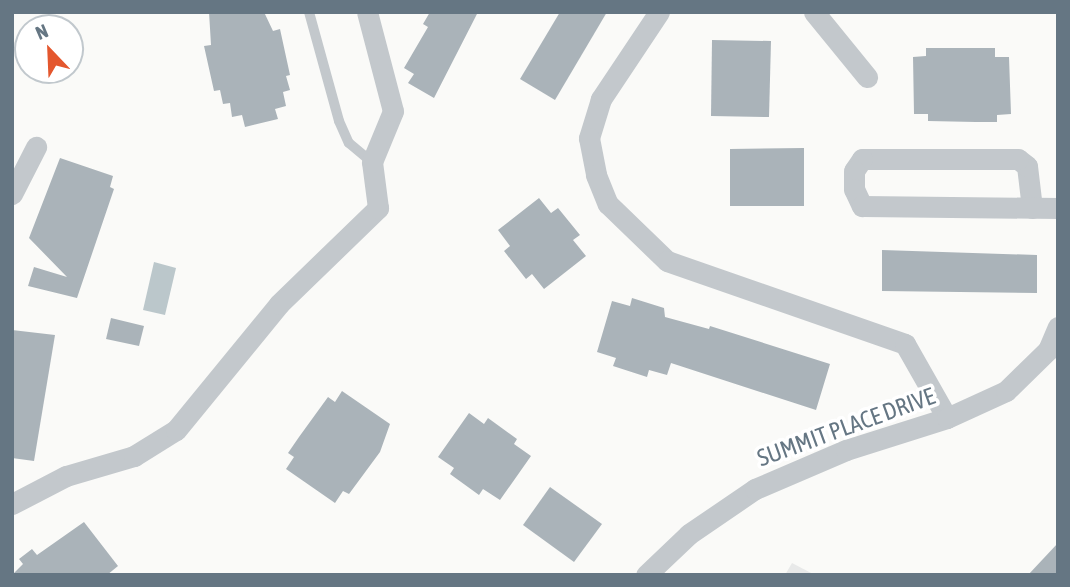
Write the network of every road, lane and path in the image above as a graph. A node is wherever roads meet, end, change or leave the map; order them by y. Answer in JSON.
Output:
{"nodes":[{"id":1,"x":309,"y":12,"type":"edge"},
{"id":2,"x":367,"y":12,"type":"edge"},
{"id":3,"x":659,"y":12,"type":"edge"},
{"id":4,"x":814,"y":12,"type":"edge"},
{"id":5,"x":867,"y":77,"type":"dead end"},
{"id":6,"x":36,"y":147,"type":"dead end"},
{"id":7,"x":372,"y":162,"type":"junction"},
{"id":8,"x":12,"y":194,"type":"edge"},
{"id":9,"x":1032,"y":208,"type":"junction"},
{"id":10,"x":1058,"y":208,"type":"edge"},
{"id":11,"x":1058,"y":327,"type":"edge"},
{"id":12,"x":947,"y":418,"type":"junction"},
{"id":13,"x":12,"y":504,"type":"edge"},
{"id":14,"x":646,"y":575,"type":"edge"}],
"edges":[{"from":1,"to":7,"type":"lane"},
{"from":2,"to":7,"type":"street"},
{"from":3,"to":12,"type":"street"},
{"from":4,"to":5,"type":"street"},
{"from":6,"to":8,"type":"street"},
{"from":7,"to":13,"type":"street"},
{"from":9,"to":9,"type":"street"},
{"from":9,"to":10,"type":"street"},
{"from":11,"to":12,"type":"street","name":"SUMMIT PLACE DRIVE"},
{"from":12,"to":14,"type":"street","name":"SUMMIT PLACE DRIVE"}]}
